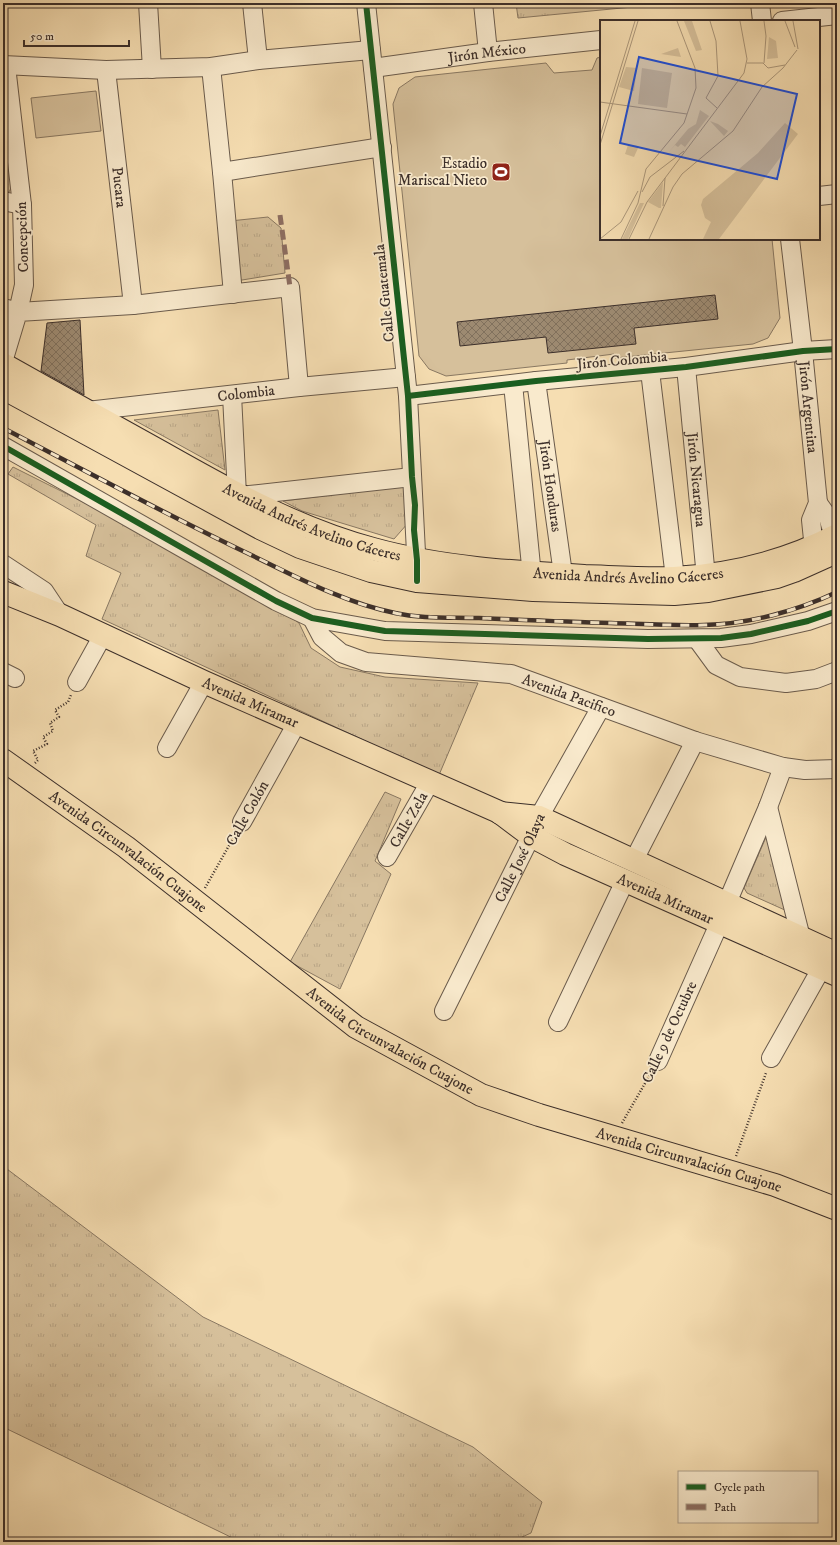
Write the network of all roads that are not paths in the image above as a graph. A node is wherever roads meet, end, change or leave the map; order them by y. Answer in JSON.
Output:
{"nodes":[{"id":1,"x":148,"y":3,"type":"edge"},
{"id":2,"x":252,"y":3,"type":"edge"},
{"id":3,"x":366,"y":3,"type":"edge"},
{"id":4,"x":483,"y":3,"type":"edge"},
{"id":5,"x":760,"y":3,"type":"edge"},
{"id":6,"x":837,"y":15,"type":"edge"},
{"id":7,"x":762,"y":20,"type":"edge"},
{"id":8,"x":791,"y":20,"type":"edge"},
{"id":9,"x":600,"y":40,"type":"edge"},
{"id":10,"x":371,"y":50,"type":"junction"},
{"id":11,"x":488,"y":52,"type":"junction"},
{"id":12,"x":258,"y":60,"type":"junction"},
{"id":13,"x":4,"y":66,"type":"edge"},
{"id":14,"x":211,"y":67,"type":"junction"},
{"id":15,"x":373,"y":68,"type":"junction"},
{"id":16,"x":152,"y":69,"type":"junction"},
{"id":17,"x":106,"y":70,"type":"junction"},
{"id":18,"x":382,"y":147,"type":"junction"},
{"id":19,"x":222,"y":172,"type":"junction"},
{"id":20,"x":837,"y":194,"type":"edge"},
{"id":21,"x":820,"y":196,"type":"edge"},
{"id":22,"x":3,"y":201,"type":"edge"},
{"id":23,"x":22,"y":205,"type":"junction"},
{"id":24,"x":790,"y":240,"type":"edge"},
{"id":25,"x":233,"y":294,"type":"junction"},
{"id":26,"x":133,"y":305,"type":"junction"},
{"id":27,"x":11,"y":310,"type":"edge"},
{"id":28,"x":837,"y":349,"type":"edge"},
{"id":29,"x":803,"y":352,"type":"junction"},
{"id":30,"x":3,"y":363,"type":"edge"},
{"id":31,"x":686,"y":367,"type":"junction"},
{"id":32,"x":650,"y":371,"type":"junction"},
{"id":33,"x":406,"y":378,"type":"junction"},
{"id":34,"x":536,"y":381,"type":"junction"},
{"id":35,"x":513,"y":384,"type":"junction"},
{"id":36,"x":299,"y":387,"type":"junction"},
{"id":37,"x":3,"y":388,"type":"edge"},
{"id":38,"x":232,"y":395,"type":"junction"},
{"id":39,"x":408,"y":396,"type":"junction"},
{"id":40,"x":87,"y":411,"type":"junction"},
{"id":41,"x":3,"y":446,"type":"edge"},
{"id":42,"x":412,"y":478,"type":"junction"},
{"id":43,"x":239,"y":496,"type":"junction"},
{"id":44,"x":818,"y":503,"type":"junction"},
{"id":45,"x":836,"y":542,"type":"edge"},
{"id":46,"x":815,"y":553,"type":"junction"},
{"id":47,"x":3,"y":564,"type":"edge"},
{"id":48,"x":417,"y":570,"type":"junction"},
{"id":49,"x":533,"y":581,"type":"junction"},
{"id":50,"x":563,"y":583,"type":"junction"},
{"id":51,"x":707,"y":583,"type":"junction"},
{"id":52,"x":674,"y":586,"type":"junction"},
{"id":53,"x":3,"y":592,"type":"edge"},
{"id":54,"x":837,"y":611,"type":"edge"},
{"id":55,"x":60,"y":615,"type":"junction"},
{"id":56,"x":312,"y":618,"type":"junction"},
{"id":57,"x":103,"y":635,"type":"junction"},
{"id":58,"x":697,"y":638,"type":"junction"},
{"id":59,"x":837,"y":671,"type":"edge"},
{"id":60,"x":77,"y":682,"type":"road end"},
{"id":61,"x":204,"y":682,"type":"junction"},
{"id":62,"x":601,"y":707,"type":"junction"},
{"id":63,"x":298,"y":723,"type":"junction"},
{"id":64,"x":695,"y":741,"type":"junction"},
{"id":65,"x":167,"y":748,"type":"dead end"},
{"id":66,"x":12,"y":766,"type":"edge"},
{"id":67,"x":783,"y":767,"type":"junction"},
{"id":68,"x":837,"y":769,"type":"edge"},
{"id":69,"x":430,"y":782,"type":"junction"},
{"id":70,"x":768,"y":808,"type":"junction"},
{"id":71,"x":242,"y":822,"type":"road end"},
{"id":72,"x":535,"y":827,"type":"junction"},
{"id":73,"x":387,"y":857,"type":"dead end"},
{"id":74,"x":634,"y":860,"type":"junction"},
{"id":75,"x":625,"y":881,"type":"junction"},
{"id":76,"x":727,"y":903,"type":"junction"},
{"id":77,"x":719,"y":924,"type":"junction"},
{"id":78,"x":801,"y":938,"type":"junction"},
{"id":79,"x":837,"y":954,"type":"edge"},
{"id":80,"x":829,"y":972,"type":"edge"},
{"id":81,"x":444,"y":1011,"type":"dead end"},
{"id":82,"x":558,"y":1022,"type":"dead end"},
{"id":83,"x":771,"y":1058,"type":"road end"},
{"id":84,"x":658,"y":1061,"type":"road end"},
{"id":85,"x":837,"y":1209,"type":"edge"}],
"edges":[{"from":1,"to":16,"type":"street"},
{"from":2,"to":12,"type":"street"},
{"from":3,"to":10,"type":"street","name":"Calle Guatemala"},
{"from":4,"to":11,"type":"street"},
{"from":5,"to":7,"type":"street"},
{"from":6,"to":8,"type":"street"},
{"from":9,"to":11,"type":"street","name":"Jirón México"},
{"from":10,"to":12,"type":"street"},
{"from":10,"to":15,"type":"street","name":"Calle Guatemala"},
{"from":11,"to":15,"type":"street","name":"Jirón México"},
{"from":12,"to":14,"type":"street"},
{"from":13,"to":17,"type":"street"},
{"from":13,"to":23,"type":"street","name":"Concepción"},
{"from":14,"to":16,"type":"street"},
{"from":14,"to":19,"type":"street"},
{"from":15,"to":18,"type":"street","name":"Calle Guatemala"},
{"from":16,"to":17,"type":"street"},
{"from":17,"to":26,"type":"street","name":"Pucara"},
{"from":18,"to":19,"type":"street"},
{"from":18,"to":33,"type":"street","name":"Calle Guatemala"},
{"from":19,"to":25,"type":"street"},
{"from":20,"to":21,"type":"street"},
{"from":22,"to":23,"type":"street"},
{"from":23,"to":27,"type":"street","name":"Concepción"},
{"from":24,"to":29,"type":"street","name":"Jirón Argentina"},
{"from":25,"to":26,"type":"street"},
{"from":25,"to":36,"type":"street"},
{"from":26,"to":27,"type":"street"},
{"from":27,"to":30,"type":"street","name":"Concepción"},
{"from":28,"to":29,"type":"street","name":"Jirón Colombia"},
{"from":29,"to":31,"type":"street","name":"Jirón Colombia"},
{"from":29,"to":44,"type":"street","name":"Jirón Argentina"},
{"from":30,"to":40,"type":"main road","name":"Avenida Andrés Avelino Cáceres"},
{"from":31,"to":32,"type":"street","name":"Jirón Colombia"},
{"from":31,"to":51,"type":"street","name":"Jirón Nicaragua"},
{"from":32,"to":34,"type":"street","name":"Jirón Colombia"},
{"from":32,"to":52,"type":"street"},
{"from":33,"to":36,"type":"street","name":"Colombia"},
{"from":33,"to":39,"type":"street","name":"Calle Guatemala"},
{"from":34,"to":35,"type":"street","name":"Jirón Colombia"},
{"from":34,"to":50,"type":"street","name":"Jirón Honduras"},
{"from":35,"to":39,"type":"street","name":"Jirón Colombia"},
{"from":35,"to":49,"type":"street","name":"Jirón Honduras"},
{"from":36,"to":38,"type":"street","name":"Colombia"},
{"from":37,"to":48,"type":"main road","name":"Avenida Andrés Avelino Cáceres"},
{"from":38,"to":40,"type":"street","name":"Colombia"},
{"from":38,"to":43,"type":"street"},
{"from":39,"to":42,"type":"street","name":"Calle Guatemala"},
{"from":40,"to":43,"type":"main road","name":"Avenida Andrés Avelino Cáceres"},
{"from":41,"to":56,"type":"street"},
{"from":42,"to":43,"type":"street"},
{"from":42,"to":48,"type":"street","name":"Calle Guatemala"},
{"from":43,"to":48,"type":"main road","name":"Avenida Andrés Avelino Cáceres"},
{"from":44,"to":45,"type":"street","name":"Jirón Argentina"},
{"from":44,"to":46,"type":"street","name":"Jirón Argentina"},
{"from":45,"to":46,"type":"main road","name":"Avenida Andrés Avelino Cáceres"},
{"from":46,"to":51,"type":"main road","name":"Avenida Andrés Avelino Cáceres"},
{"from":47,"to":55,"type":"street"},
{"from":48,"to":49,"type":"main road","name":"Avenida Andrés Avelino Cáceres"},
{"from":49,"to":50,"type":"main road","name":"Avenida Andrés Avelino Cáceres"},
{"from":50,"to":52,"type":"main road","name":"Avenida Andrés Avelino Cáceres"},
{"from":51,"to":52,"type":"main road","name":"Avenida Andrés Avelino Cáceres"},
{"from":53,"to":55,"type":"main road","name":"Avenida Miramar"},
{"from":54,"to":58,"type":"street"},
{"from":55,"to":57,"type":"main road","name":"Avenida Miramar"},
{"from":56,"to":58,"type":"street"},
{"from":56,"to":62,"type":"street","name":"Avenida Pacifico"},
{"from":57,"to":60,"type":"street"},
{"from":57,"to":61,"type":"main road","name":"Avenida Miramar"},
{"from":58,"to":59,"type":"street"},
{"from":61,"to":63,"type":"main road","name":"Avenida Miramar"},
{"from":61,"to":65,"type":"street"},
{"from":62,"to":64,"type":"street","name":"Avenida Pacifico"},
{"from":62,"to":72,"type":"street","name":"Calle José Olaya"},
{"from":63,"to":69,"type":"main road","name":"Avenida Miramar"},
{"from":63,"to":71,"type":"street","name":"Calle Colón"},
{"from":64,"to":67,"type":"street","name":"Avenida Pacifico"},
{"from":64,"to":74,"type":"street"},
{"from":66,"to":85,"type":"main road","name":"Avenida Circunvalación Cuajone"},
{"from":67,"to":68,"type":"street","name":"Avenida Pacifico"},
{"from":67,"to":70,"type":"street"},
{"from":69,"to":72,"type":"main road","name":"Avenida Miramar"},
{"from":69,"to":73,"type":"street","name":"Calle Zela"},
{"from":70,"to":76,"type":"street"},
{"from":70,"to":78,"type":"street"},
{"from":72,"to":74,"type":"main road","name":"Avenida Miramar"},
{"from":72,"to":75,"type":"main road","name":"Avenida Miramar"},
{"from":72,"to":81,"type":"street","name":"Calle José Olaya"},
{"from":74,"to":76,"type":"main road","name":"Avenida Miramar"},
{"from":75,"to":77,"type":"main road","name":"Avenida Miramar"},
{"from":75,"to":82,"type":"street"},
{"from":76,"to":78,"type":"main road","name":"Avenida Miramar"},
{"from":77,"to":80,"type":"main road","name":"Avenida Miramar"},
{"from":77,"to":84,"type":"street","name":"Calle 9 de Octubre"},
{"from":78,"to":79,"type":"main road","name":"Avenida Miramar"},
{"from":80,"to":83,"type":"street"}]}
